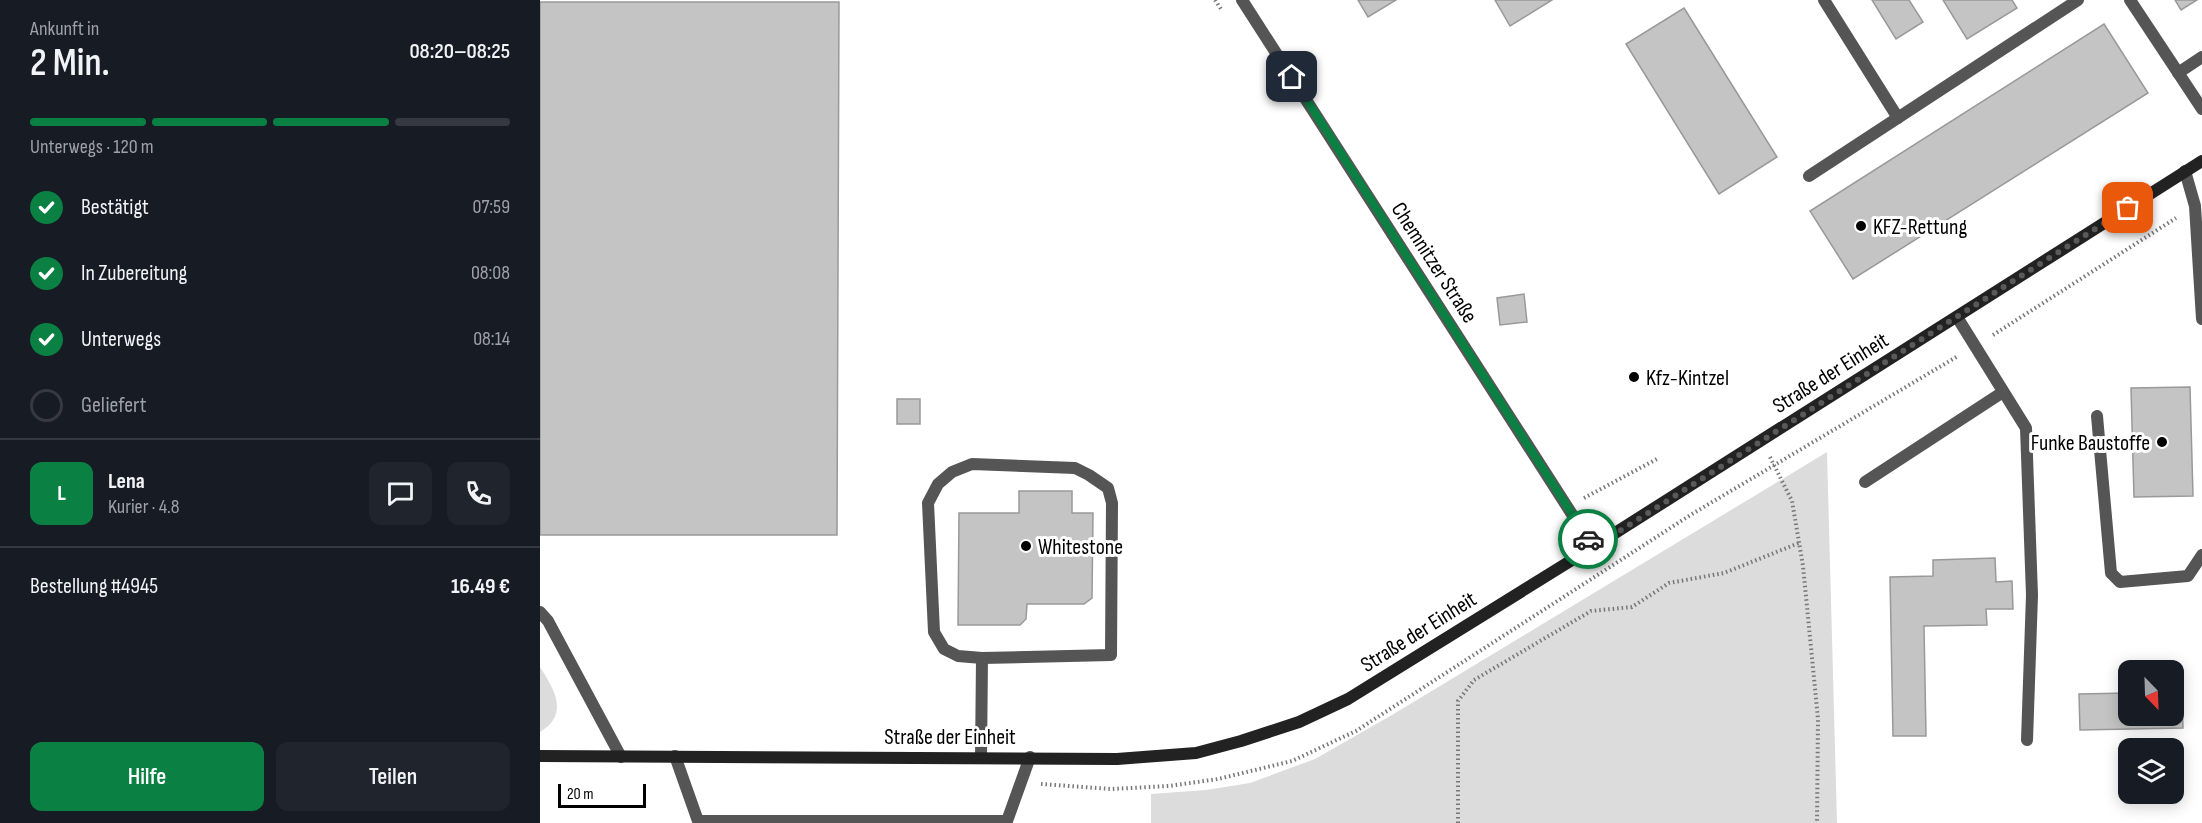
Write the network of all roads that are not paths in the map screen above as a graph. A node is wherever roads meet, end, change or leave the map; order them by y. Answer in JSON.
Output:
{"nodes":[{"id":1,"x":1242,"y":0,"type":"edge"},
{"id":2,"x":1824,"y":0,"type":"edge"},
{"id":3,"x":2078,"y":0,"type":"edge"},
{"id":4,"x":2130,"y":0,"type":"edge"},
{"id":5,"x":2202,"y":57,"type":"edge"},
{"id":6,"x":2178,"y":73,"type":"junction"},
{"id":7,"x":2202,"y":109,"type":"edge"},
{"id":8,"x":1898,"y":118,"type":"junction"},
{"id":9,"x":2202,"y":161,"type":"edge"},
{"id":10,"x":2185,"y":171,"type":"junction"},
{"id":11,"x":1809,"y":176,"type":"dead end"},
{"id":12,"x":1957,"y":317,"type":"junction"},
{"id":13,"x":2202,"y":319,"type":"edge"},
{"id":14,"x":2003,"y":392,"type":"junction"},
{"id":15,"x":2097,"y":416,"type":"dead end"},
{"id":16,"x":1865,"y":482,"type":"dead end"},
{"id":17,"x":1593,"y":548,"type":"junction"},
{"id":18,"x":2202,"y":555,"type":"edge"},
{"id":19,"x":540,"y":612,"type":"edge"},
{"id":20,"x":981,"y":658,"type":"junction"},
{"id":21,"x":2026,"y":740,"type":"dead end"},
{"id":22,"x":540,"y":756,"type":"edge"},
{"id":23,"x":675,"y":756,"type":"junction"},
{"id":24,"x":621,"y":757,"type":"junction"},
{"id":25,"x":1030,"y":757,"type":"junction"},
{"id":26,"x":981,"y":758,"type":"junction"}],
"edges":[{"from":1,"to":17,"type":"street","name":"Chemnitzer Straße"},
{"from":2,"to":8,"type":"street"},
{"from":3,"to":8,"type":"street"},
{"from":4,"to":6,"type":"street"},
{"from":5,"to":6,"type":"street"},
{"from":6,"to":7,"type":"street"},
{"from":8,"to":11,"type":"street"},
{"from":9,"to":10,"type":"street","name":"Straße der Einheit"},
{"from":10,"to":12,"type":"street","name":"Straße der Einheit"},
{"from":10,"to":13,"type":"street"},
{"from":12,"to":14,"type":"street"},
{"from":12,"to":17,"type":"street","name":"Straße der Einheit"},
{"from":14,"to":16,"type":"street"},
{"from":14,"to":21,"type":"street"},
{"from":15,"to":18,"type":"street"},
{"from":17,"to":25,"type":"street","name":"Straße der Einheit"},
{"from":19,"to":24,"type":"street"},
{"from":20,"to":20,"type":"street"},
{"from":20,"to":26,"type":"street"},
{"from":22,"to":24,"type":"street","name":"Straße der Einheit"},
{"from":23,"to":24,"type":"street","name":"Straße der Einheit"},
{"from":23,"to":25,"type":"street"},
{"from":23,"to":26,"type":"street","name":"Straße der Einheit"},
{"from":25,"to":26,"type":"street","name":"Straße der Einheit"}]}
